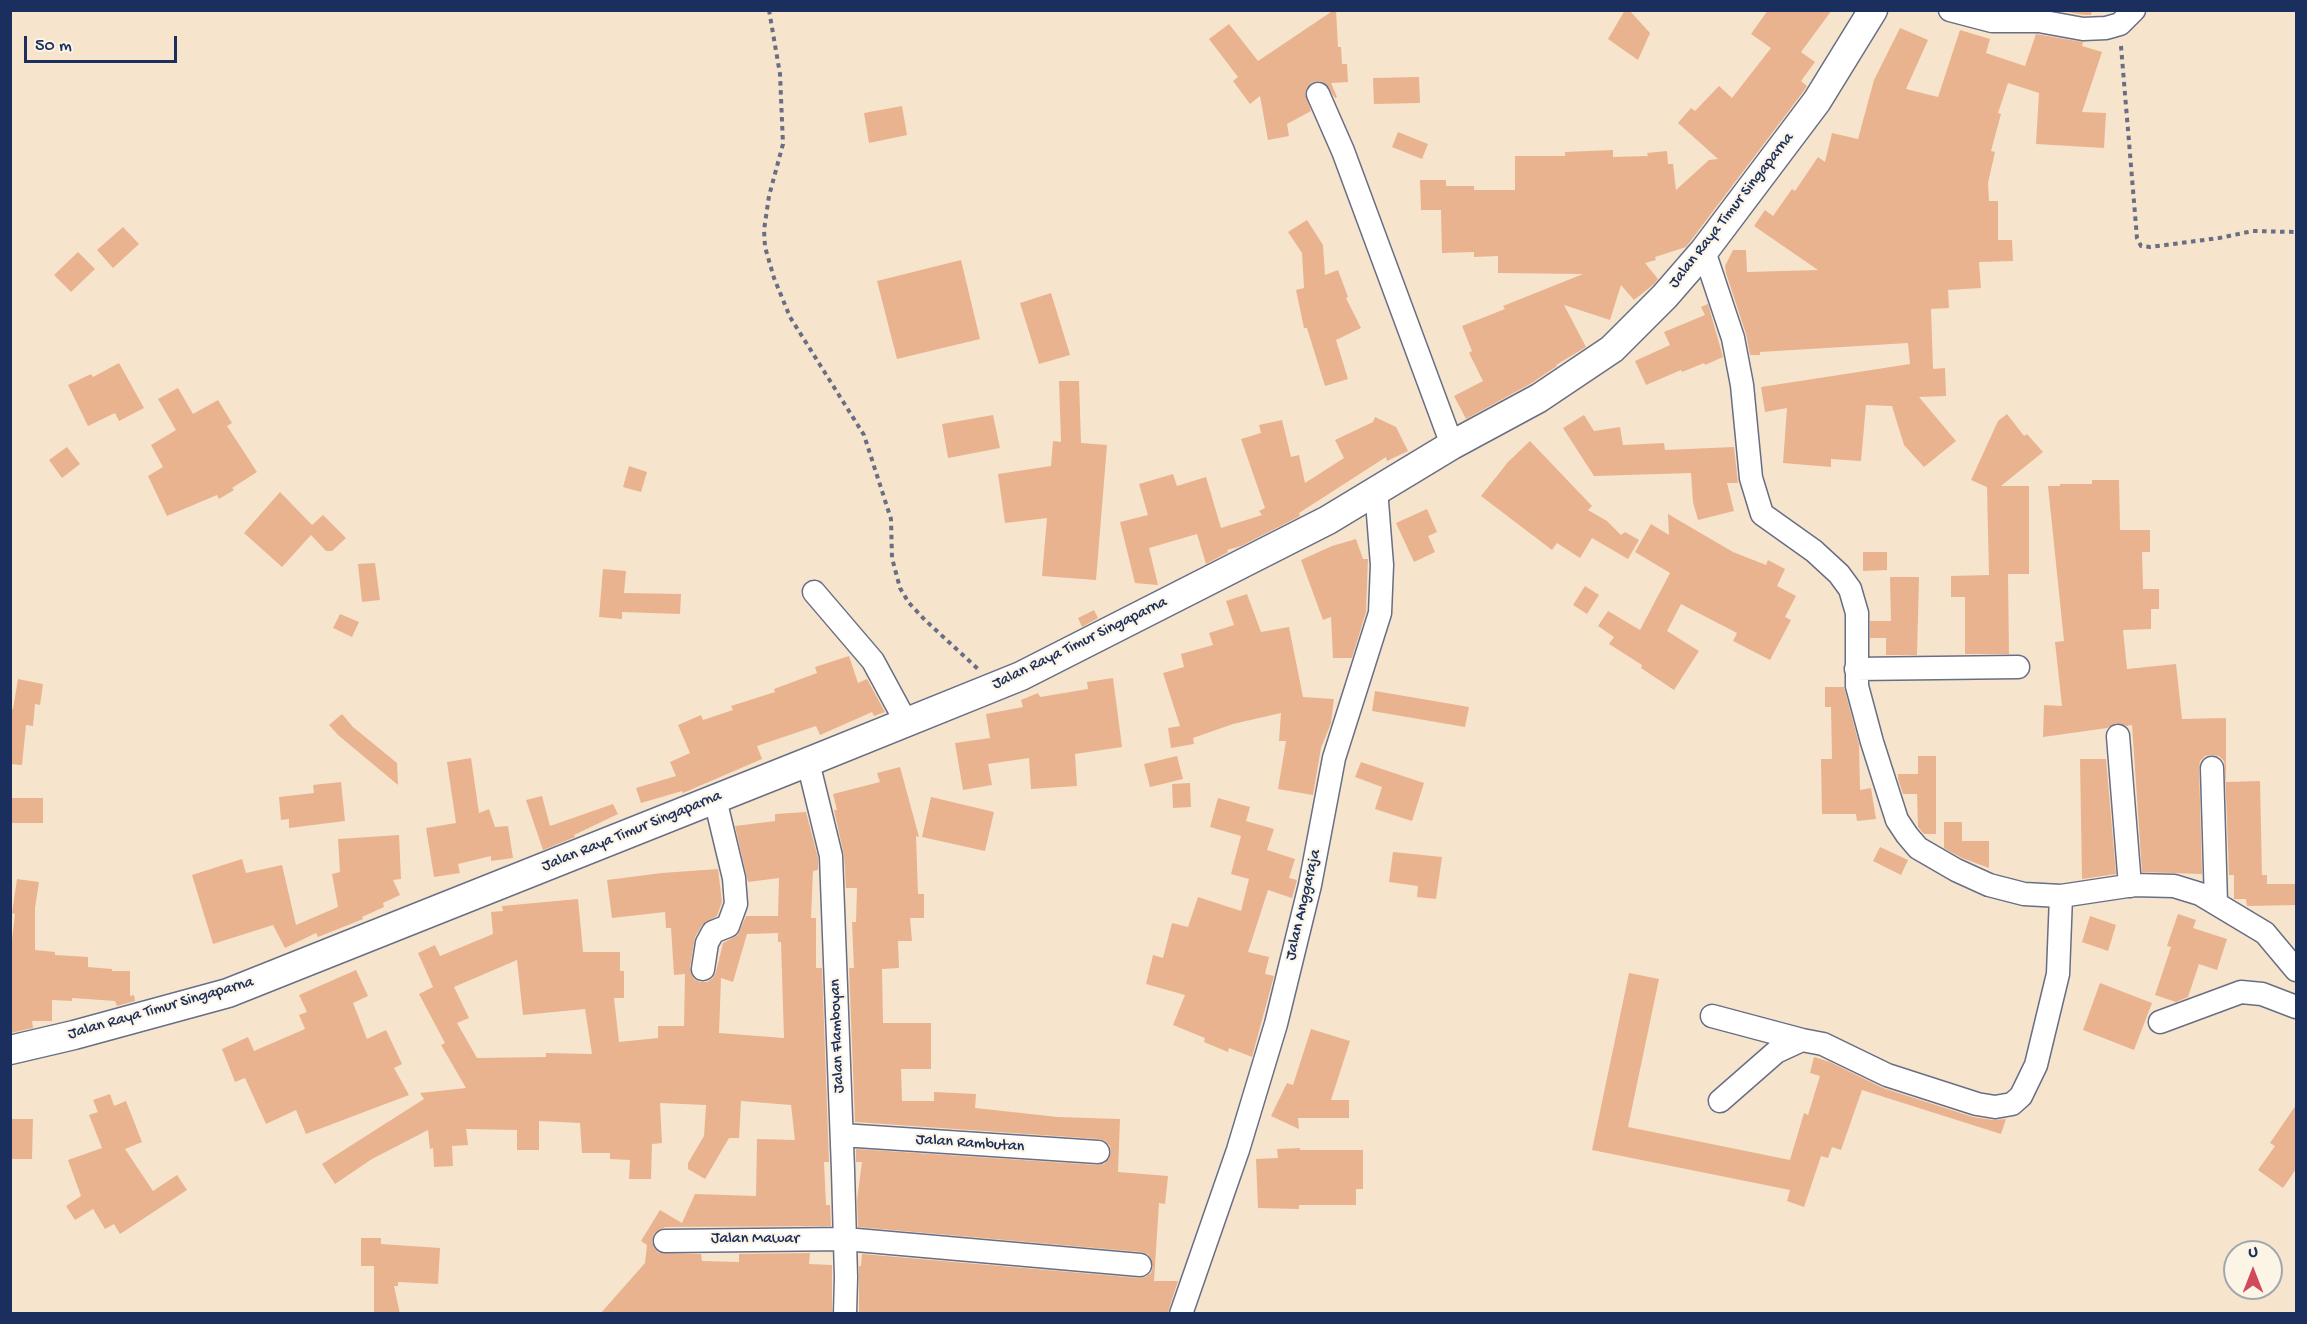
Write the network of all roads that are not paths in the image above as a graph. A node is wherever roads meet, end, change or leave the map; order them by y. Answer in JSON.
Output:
{"nodes":[{"id":1,"x":1873,"y":10,"type":"edge"},
{"id":2,"x":1950,"y":10,"type":"edge"},
{"id":3,"x":2127,"y":17,"type":"edge"},
{"id":4,"x":1318,"y":94,"type":"dead end"},
{"id":5,"x":1704,"y":251,"type":"junction"},
{"id":6,"x":1452,"y":445,"type":"junction"},
{"id":7,"x":1376,"y":489,"type":"junction"},
{"id":8,"x":814,"y":592,"type":"dead end"},
{"id":9,"x":2018,"y":667,"type":"dead end"},
{"id":10,"x":1856,"y":669,"type":"junction"},
{"id":11,"x":906,"y":722,"type":"junction"},
{"id":12,"x":2118,"y":736,"type":"dead end"},
{"id":13,"x":808,"y":762,"type":"junction"},
{"id":14,"x":2212,"y":768,"type":"dead end"},
{"id":15,"x":715,"y":799,"type":"junction"},
{"id":16,"x":2130,"y":886,"type":"junction"},
{"id":17,"x":2061,"y":896,"type":"junction"},
{"id":18,"x":2216,"y":903,"type":"junction"},
{"id":19,"x":703,"y":969,"type":"dead end"},
{"id":20,"x":2296,"y":970,"type":"edge"},
{"id":21,"x":2296,"y":1007,"type":"edge"},
{"id":22,"x":1712,"y":1016,"type":"dead end"},
{"id":23,"x":2160,"y":1022,"type":"dead end"},
{"id":24,"x":1802,"y":1040,"type":"junction"},
{"id":25,"x":10,"y":1050,"type":"edge"},
{"id":26,"x":1720,"y":1101,"type":"dead end"},
{"id":27,"x":842,"y":1135,"type":"junction"},
{"id":28,"x":1098,"y":1152,"type":"dead end"},
{"id":29,"x":845,"y":1239,"type":"junction"},
{"id":30,"x":665,"y":1240,"type":"dead end"},
{"id":31,"x":1140,"y":1265,"type":"dead end"},
{"id":32,"x":845,"y":1314,"type":"edge"},
{"id":33,"x":1180,"y":1314,"type":"edge"}],
"edges":[{"from":1,"to":5,"type":"main road","name":"Jalan Raya Timur Singaparna"},
{"from":2,"to":3,"type":"street"},
{"from":4,"to":6,"type":"street"},
{"from":5,"to":6,"type":"main road","name":"Jalan Raya Timur Singaparna"},
{"from":5,"to":10,"type":"street"},
{"from":6,"to":7,"type":"main road","name":"Jalan Raya Timur Singaparna"},
{"from":7,"to":11,"type":"main road","name":"Jalan Raya Timur Singaparna"},
{"from":7,"to":33,"type":"street","name":"Jalan Anggaraja"},
{"from":8,"to":11,"type":"street"},
{"from":9,"to":10,"type":"street"},
{"from":10,"to":17,"type":"street"},
{"from":11,"to":13,"type":"main road","name":"Jalan Raya Timur Singaparna"},
{"from":12,"to":16,"type":"street"},
{"from":13,"to":15,"type":"main road","name":"Jalan Raya Timur Singaparna"},
{"from":13,"to":27,"type":"street","name":"Jalan Flamboyan"},
{"from":14,"to":18,"type":"street"},
{"from":15,"to":19,"type":"street"},
{"from":15,"to":25,"type":"main road","name":"Jalan Raya Timur Singaparna"},
{"from":16,"to":17,"type":"street"},
{"from":16,"to":18,"type":"street"},
{"from":17,"to":24,"type":"street"},
{"from":18,"to":20,"type":"street"},
{"from":21,"to":23,"type":"street"},
{"from":22,"to":24,"type":"street"},
{"from":24,"to":26,"type":"street"},
{"from":27,"to":28,"type":"street","name":"Jalan Rambutan"},
{"from":27,"to":29,"type":"street","name":"Jalan Flamboyan"},
{"from":29,"to":30,"type":"street","name":"Jalan Mawar"},
{"from":29,"to":31,"type":"street","name":"Jalan Mawar"},
{"from":29,"to":32,"type":"street","name":"Jalan Flamboyan"}]}
